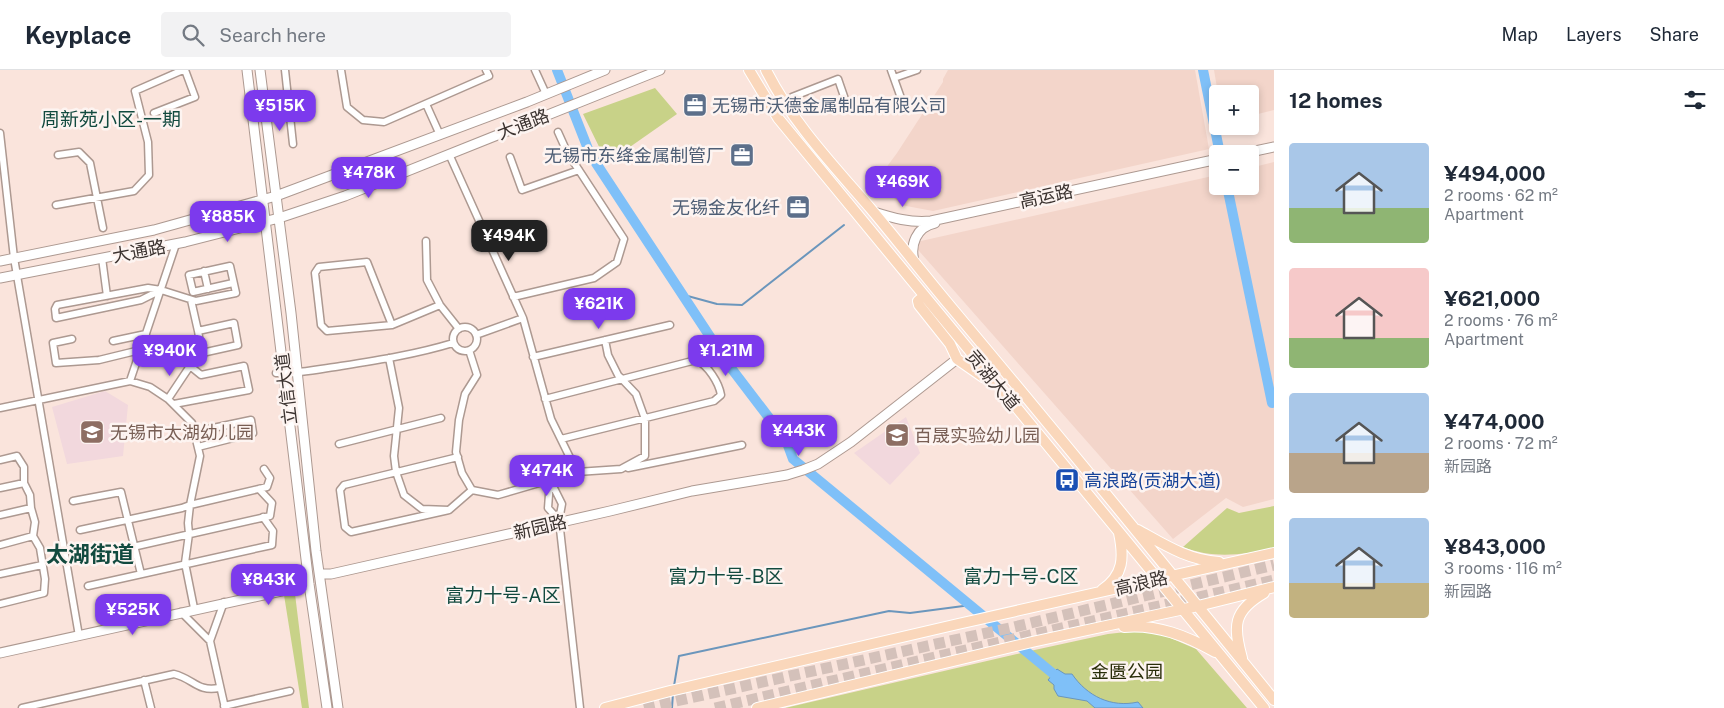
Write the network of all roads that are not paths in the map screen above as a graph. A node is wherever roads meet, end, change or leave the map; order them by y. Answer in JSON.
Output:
{"nodes":[{"id":1,"x":184,"y":70,"type":"edge"},
{"id":2,"x":247,"y":70,"type":"edge"},
{"id":3,"x":260,"y":70,"type":"edge"},
{"id":4,"x":285,"y":70,"type":"edge"},
{"id":5,"x":341,"y":70,"type":"edge"},
{"id":6,"x":486,"y":70,"type":"edge"},
{"id":7,"x":535,"y":70,"type":"edge"},
{"id":8,"x":605,"y":70,"type":"edge"},
{"id":9,"x":660,"y":70,"type":"edge"},
{"id":10,"x":749,"y":70,"type":"edge"},
{"id":11,"x":766,"y":70,"type":"edge"},
{"id":12,"x":891,"y":70,"type":"edge"},
{"id":13,"x":917,"y":70,"type":"edge"},
{"id":14,"x":894,"y":78,"type":"junction"},
{"id":15,"x":548,"y":93,"type":"junction"},
{"id":16,"x":792,"y":97,"type":"dead end"},
{"id":17,"x":901,"y":98,"type":"dead end"},
{"id":18,"x":426,"y":104,"type":"junction"},
{"id":19,"x":848,"y":108,"type":"dead end"},
{"id":20,"x":154,"y":113,"type":"dead end"},
{"id":21,"x":558,"y":132,"type":"dead end"},
{"id":22,"x":0,"y":133,"type":"edge"},
{"id":23,"x":440,"y":135,"type":"junction"},
{"id":24,"x":294,"y":144,"type":"dead end"},
{"id":25,"x":1274,"y":148,"type":"edge"},
{"id":26,"x":1259,"y":151,"type":"edge"},
{"id":27,"x":1259,"y":152,"type":"edge"},
{"id":28,"x":449,"y":154,"type":"junction"},
{"id":29,"x":58,"y":155,"type":"dead end"},
{"id":30,"x":510,"y":157,"type":"dead end"},
{"id":31,"x":1209,"y":162,"type":"edge"},
{"id":32,"x":1209,"y":162,"type":"edge"},
{"id":33,"x":579,"y":170,"type":"junction"},
{"id":34,"x":276,"y":196,"type":"junction"},
{"id":35,"x":96,"y":198,"type":"junction"},
{"id":36,"x":262,"y":200,"type":"junction"},
{"id":37,"x":56,"y":206,"type":"dead end"},
{"id":38,"x":874,"y":212,"type":"junction"},
{"id":39,"x":279,"y":218,"type":"junction"},
{"id":40,"x":266,"y":221,"type":"junction"},
{"id":41,"x":103,"y":228,"type":"dead end"},
{"id":42,"x":426,"y":241,"type":"dead end"},
{"id":43,"x":176,"y":244,"type":"junction"},
{"id":44,"x":14,"y":258,"type":"junction"},
{"id":45,"x":102,"y":258,"type":"junction"},
{"id":46,"x":0,"y":260,"type":"edge"},
{"id":47,"x":914,"y":264,"type":"junction"},
{"id":48,"x":204,"y":272,"type":"junction"},
{"id":49,"x":17,"y":274,"type":"junction"},
{"id":50,"x":0,"y":278,"type":"edge"},
{"id":51,"x":233,"y":283,"type":"junction"},
{"id":52,"x":208,"y":289,"type":"junction"},
{"id":53,"x":160,"y":290,"type":"junction"},
{"id":54,"x":106,"y":296,"type":"junction"},
{"id":55,"x":924,"y":296,"type":"junction"},
{"id":56,"x":513,"y":297,"type":"junction"},
{"id":57,"x":191,"y":300,"type":"junction"},
{"id":58,"x":440,"y":305,"type":"junction"},
{"id":59,"x":523,"y":318,"type":"junction"},
{"id":60,"x":392,"y":325,"type":"junction"},
{"id":61,"x":670,"y":325,"type":"dead end"},
{"id":62,"x":459,"y":329,"type":"junction"},
{"id":63,"x":198,"y":331,"type":"junction"},
{"id":64,"x":146,"y":334,"type":"junction"},
{"id":65,"x":476,"y":334,"type":"junction"},
{"id":66,"x":72,"y":339,"type":"dead end"},
{"id":67,"x":605,"y":340,"type":"junction"},
{"id":68,"x":113,"y":341,"type":"dead end"},
{"id":69,"x":453,"y":343,"type":"junction"},
{"id":70,"x":201,"y":345,"type":"junction"},
{"id":71,"x":140,"y":350,"type":"junction"},
{"id":72,"x":469,"y":350,"type":"junction"},
{"id":73,"x":534,"y":357,"type":"junction"},
{"id":74,"x":390,"y":358,"type":"junction"},
{"id":75,"x":957,"y":358,"type":"junction"},
{"id":76,"x":190,"y":366,"type":"junction"},
{"id":77,"x":297,"y":372,"type":"junction"},
{"id":78,"x":280,"y":373,"type":"junction"},
{"id":79,"x":623,"y":380,"type":"junction"},
{"id":80,"x":130,"y":381,"type":"junction"},
{"id":81,"x":994,"y":381,"type":"junction"},
{"id":82,"x":168,"y":398,"type":"junction"},
{"id":83,"x":545,"y":399,"type":"junction"},
{"id":84,"x":38,"y":400,"type":"junction"},
{"id":85,"x":174,"y":404,"type":"junction"},
{"id":86,"x":0,"y":408,"type":"edge"},
{"id":87,"x":441,"y":418,"type":"dead end"},
{"id":88,"x":645,"y":419,"type":"junction"},
{"id":89,"x":397,"y":430,"type":"junction"},
{"id":90,"x":194,"y":432,"type":"junction"},
{"id":91,"x":561,"y":439,"type":"junction"},
{"id":92,"x":338,"y":444,"type":"dead end"},
{"id":93,"x":742,"y":445,"type":"dead end"},
{"id":94,"x":198,"y":447,"type":"junction"},
{"id":95,"x":458,"y":457,"type":"junction"},
{"id":96,"x":0,"y":460,"type":"edge"},
{"id":97,"x":264,"y":469,"type":"dead end"},
{"id":98,"x":621,"y":469,"type":"junction"},
{"id":99,"x":396,"y":472,"type":"junction"},
{"id":100,"x":577,"y":472,"type":"junction"},
{"id":101,"x":550,"y":480,"type":"junction"},
{"id":102,"x":24,"y":482,"type":"junction"},
{"id":103,"x":0,"y":488,"type":"edge"},
{"id":104,"x":259,"y":489,"type":"junction"},
{"id":105,"x":472,"y":490,"type":"junction"},
{"id":106,"x":73,"y":501,"type":"dead end"},
{"id":107,"x":190,"y":505,"type":"junction"},
{"id":108,"x":31,"y":508,"type":"junction"},
{"id":109,"x":449,"y":510,"type":"junction"},
{"id":110,"x":0,"y":515,"type":"edge"},
{"id":111,"x":263,"y":517,"type":"junction"},
{"id":112,"x":128,"y":520,"type":"junction"},
{"id":113,"x":559,"y":521,"type":"junction"},
{"id":114,"x":1133,"y":527,"type":"junction"},
{"id":115,"x":1118,"y":529,"type":"junction"},
{"id":116,"x":80,"y":530,"type":"dead end"},
{"id":117,"x":189,"y":534,"type":"junction"},
{"id":118,"x":33,"y":536,"type":"junction"},
{"id":119,"x":0,"y":545,"type":"edge"},
{"id":120,"x":135,"y":547,"type":"junction"},
{"id":121,"x":1274,"y":553,"type":"edge"},
{"id":122,"x":84,"y":558,"type":"dead end"},
{"id":123,"x":1242,"y":560,"type":"junction"},
{"id":124,"x":185,"y":563,"type":"junction"},
{"id":125,"x":42,"y":565,"type":"junction"},
{"id":126,"x":319,"y":573,"type":"junction"},
{"id":127,"x":0,"y":574,"type":"edge"},
{"id":128,"x":141,"y":574,"type":"junction"},
{"id":129,"x":1173,"y":576,"type":"junction"},
{"id":130,"x":1159,"y":580,"type":"junction"},
{"id":131,"x":309,"y":585,"type":"junction"},
{"id":132,"x":88,"y":586,"type":"dead end"},
{"id":133,"x":1274,"y":587,"type":"edge"},
{"id":134,"x":1099,"y":593,"type":"junction"},
{"id":135,"x":223,"y":603,"type":"junction"},
{"id":136,"x":0,"y":604,"type":"edge"},
{"id":137,"x":1198,"y":606,"type":"junction"},
{"id":138,"x":194,"y":608,"type":"junction"},
{"id":139,"x":1184,"y":609,"type":"junction"},
{"id":140,"x":181,"y":612,"type":"junction"},
{"id":141,"x":1091,"y":629,"type":"junction"},
{"id":142,"x":78,"y":635,"type":"junction"},
{"id":143,"x":210,"y":641,"type":"junction"},
{"id":144,"x":0,"y":652,"type":"edge"},
{"id":145,"x":1220,"y":654,"type":"junction"},
{"id":146,"x":1243,"y":662,"type":"junction"},
{"id":147,"x":144,"y":680,"type":"junction"},
{"id":148,"x":219,"y":688,"type":"junction"},
{"id":149,"x":290,"y":691,"type":"dead end"},
{"id":150,"x":1274,"y":700,"type":"edge"},
{"id":151,"x":38,"y":706,"type":"edge"},
{"id":152,"x":225,"y":707,"type":"edge"},
{"id":153,"x":22,"y":708,"type":"edge"},
{"id":154,"x":150,"y":708,"type":"edge"},
{"id":155,"x":327,"y":708,"type":"edge"},
{"id":156,"x":338,"y":708,"type":"edge"},
{"id":157,"x":580,"y":708,"type":"edge"},
{"id":158,"x":604,"y":708,"type":"edge"},
{"id":159,"x":757,"y":708,"type":"edge"},
{"id":160,"x":1264,"y":708,"type":"edge"}],
"edges":[{"from":1,"to":20,"type":"street"},
{"from":1,"to":35,"type":"street"},
{"from":2,"to":36,"type":"street","name":"立信大道"},
{"from":3,"to":34,"type":"street","name":"立信大道"},
{"from":4,"to":24,"type":"street"},
{"from":5,"to":18,"type":"street"},
{"from":6,"to":18,"type":"street"},
{"from":7,"to":15,"type":"street"},
{"from":8,"to":15,"type":"street","name":"大通路"},
{"from":9,"to":28,"type":"street","name":"大通路"},
{"from":10,"to":55,"type":"main road","name":"贡湖大道"},
{"from":11,"to":38,"type":"main road","name":"贡湖大道"},
{"from":12,"to":14,"type":"street"},
{"from":13,"to":14,"type":"street"},
{"from":14,"to":17,"type":"street"},
{"from":15,"to":23,"type":"street","name":"大通路"},
{"from":16,"to":19,"type":"street"},
{"from":18,"to":23,"type":"street"},
{"from":21,"to":33,"type":"street"},
{"from":22,"to":44,"type":"street"},
{"from":23,"to":34,"type":"street","name":"大通路"},
{"from":25,"to":26,"type":"street"},
{"from":25,"to":27,"type":"street"},
{"from":28,"to":39,"type":"street","name":"大通路"},
{"from":28,"to":56,"type":"street"},
{"from":29,"to":35,"type":"street"},
{"from":30,"to":33,"type":"street"},
{"from":31,"to":38,"type":"street","name":"高运路"},
{"from":32,"to":47,"type":"street","name":"高运路"},
{"from":33,"to":56,"type":"street"},
{"from":34,"to":36,"type":"street","name":"大通路"},
{"from":34,"to":39,"type":"street","name":"立信大道"},
{"from":35,"to":37,"type":"street"},
{"from":35,"to":41,"type":"street"},
{"from":36,"to":40,"type":"street","name":"立信大道"},
{"from":36,"to":44,"type":"street","name":"大通路"},
{"from":38,"to":47,"type":"main road","name":"贡湖大道"},
{"from":39,"to":40,"type":"street","name":"大通路"},
{"from":39,"to":77,"type":"street","name":"立信大道"},
{"from":40,"to":43,"type":"street","name":"大通路"},
{"from":40,"to":78,"type":"street","name":"立信大道"},
{"from":42,"to":58,"type":"street"},
{"from":43,"to":45,"type":"street","name":"大通路"},
{"from":43,"to":53,"type":"street"},
{"from":44,"to":46,"type":"street","name":"大通路"},
{"from":44,"to":49,"type":"street"},
{"from":45,"to":49,"type":"street","name":"大通路"},
{"from":45,"to":54,"type":"street"},
{"from":47,"to":114,"type":"main road","name":"贡湖大道"},
{"from":48,"to":51,"type":"street"},
{"from":48,"to":52,"type":"street"},
{"from":48,"to":52,"type":"street"},
{"from":49,"to":50,"type":"street","name":"大通路"},
{"from":49,"to":84,"type":"street"},
{"from":51,"to":52,"type":"street"},
{"from":51,"to":57,"type":"street"},
{"from":53,"to":54,"type":"street"},
{"from":53,"to":54,"type":"street"},
{"from":53,"to":57,"type":"street"},
{"from":53,"to":64,"type":"street"},
{"from":55,"to":75,"type":"main road"},
{"from":55,"to":81,"type":"main road","name":"贡湖大道"},
{"from":56,"to":59,"type":"street"},
{"from":57,"to":63,"type":"street"},
{"from":58,"to":60,"type":"street"},
{"from":58,"to":62,"type":"street"},
{"from":59,"to":65,"type":"street"},
{"from":59,"to":73,"type":"street"},
{"from":60,"to":60,"type":"street"},
{"from":61,"to":67,"type":"street"},
{"from":62,"to":65,"type":"street"},
{"from":62,"to":69,"type":"street"},
{"from":63,"to":70,"type":"street"},
{"from":63,"to":70,"type":"street"},
{"from":64,"to":68,"type":"street"},
{"from":64,"to":71,"type":"street"},
{"from":65,"to":72,"type":"street"},
{"from":66,"to":71,"type":"street"},
{"from":67,"to":73,"type":"street"},
{"from":67,"to":79,"type":"street"},
{"from":69,"to":72,"type":"street"},
{"from":69,"to":74,"type":"street"},
{"from":70,"to":76,"type":"street"},
{"from":71,"to":80,"type":"street"},
{"from":72,"to":95,"type":"street"},
{"from":73,"to":83,"type":"street"},
{"from":74,"to":77,"type":"street"},
{"from":74,"to":89,"type":"street"},
{"from":75,"to":81,"type":"main road"},
{"from":75,"to":113,"type":"street","name":"新园路"},
{"from":76,"to":82,"type":"street"},
{"from":76,"to":85,"type":"street"},
{"from":77,"to":78,"type":"street"},
{"from":77,"to":126,"type":"street","name":"立信大道"},
{"from":78,"to":131,"type":"street","name":"立信大道"},
{"from":79,"to":83,"type":"street"},
{"from":79,"to":88,"type":"street"},
{"from":79,"to":88,"type":"street"},
{"from":80,"to":82,"type":"street"},
{"from":80,"to":84,"type":"street"},
{"from":81,"to":115,"type":"main road","name":"贡湖大道"},
{"from":82,"to":85,"type":"street"},
{"from":83,"to":91,"type":"street"},
{"from":84,"to":86,"type":"street"},
{"from":84,"to":142,"type":"street"},
{"from":85,"to":90,"type":"street"},
{"from":87,"to":89,"type":"street"},
{"from":88,"to":91,"type":"street"},
{"from":88,"to":98,"type":"street"},
{"from":89,"to":92,"type":"street"},
{"from":89,"to":99,"type":"street"},
{"from":90,"to":94,"type":"street"},
{"from":90,"to":94,"type":"street"},
{"from":91,"to":100,"type":"street"},
{"from":93,"to":98,"type":"street"},
{"from":94,"to":107,"type":"street"},
{"from":95,"to":99,"type":"street"},
{"from":95,"to":105,"type":"street"},
{"from":96,"to":102,"type":"street"},
{"from":97,"to":104,"type":"street"},
{"from":98,"to":100,"type":"street"},
{"from":99,"to":109,"type":"street"},
{"from":99,"to":109,"type":"street"},
{"from":100,"to":101,"type":"street"},
{"from":101,"to":105,"type":"street"},
{"from":101,"to":113,"type":"street"},
{"from":101,"to":113,"type":"street"},
{"from":102,"to":103,"type":"street"},
{"from":102,"to":108,"type":"street"},
{"from":104,"to":107,"type":"street"},
{"from":104,"to":111,"type":"street"},
{"from":105,"to":109,"type":"street"},
{"from":106,"to":112,"type":"street"},
{"from":107,"to":112,"type":"street"},
{"from":107,"to":117,"type":"street"},
{"from":108,"to":110,"type":"street"},
{"from":108,"to":118,"type":"street"},
{"from":111,"to":117,"type":"street"},
{"from":111,"to":124,"type":"street"},
{"from":112,"to":116,"type":"street"},
{"from":112,"to":120,"type":"street"},
{"from":113,"to":126,"type":"street","name":"新园路"},
{"from":113,"to":157,"type":"street"},
{"from":114,"to":123,"type":"main road"},
{"from":114,"to":129,"type":"main road","name":"贡湖大道"},
{"from":115,"to":130,"type":"main road","name":"贡湖大道"},
{"from":115,"to":134,"type":"main road"},
{"from":117,"to":120,"type":"street"},
{"from":117,"to":124,"type":"street"},
{"from":118,"to":119,"type":"street"},
{"from":118,"to":125,"type":"street"},
{"from":120,"to":122,"type":"street"},
{"from":120,"to":128,"type":"street"},
{"from":121,"to":123,"type":"main road","name":"高浪路"},
{"from":123,"to":129,"type":"main road","name":"高浪路"},
{"from":124,"to":128,"type":"street"},
{"from":124,"to":138,"type":"street"},
{"from":125,"to":127,"type":"street"},
{"from":125,"to":136,"type":"street"},
{"from":126,"to":156,"type":"street","name":"立信大道"},
{"from":128,"to":132,"type":"street"},
{"from":129,"to":130,"type":"main road","name":"高浪路"},
{"from":129,"to":137,"type":"main road","name":"贡湖大道"},
{"from":130,"to":134,"type":"main road","name":"高浪路"},
{"from":130,"to":139,"type":"main road","name":"贡湖大道"},
{"from":131,"to":135,"type":"street"},
{"from":131,"to":155,"type":"street","name":"立信大道"},
{"from":133,"to":137,"type":"main road"},
{"from":133,"to":146,"type":"main road"},
{"from":134,"to":158,"type":"main road","name":"高浪路"},
{"from":135,"to":138,"type":"street"},
{"from":135,"to":140,"type":"street"},
{"from":135,"to":143,"type":"street"},
{"from":137,"to":139,"type":"main road"},
{"from":137,"to":146,"type":"main road","name":"贡湖大道"},
{"from":138,"to":140,"type":"street"},
{"from":139,"to":141,"type":"main road"},
{"from":139,"to":145,"type":"main road","name":"贡湖大道"},
{"from":140,"to":142,"type":"street"},
{"from":140,"to":143,"type":"street"},
{"from":141,"to":145,"type":"main road"},
{"from":141,"to":159,"type":"main road"},
{"from":142,"to":144,"type":"street"},
{"from":143,"to":148,"type":"street"},
{"from":145,"to":160,"type":"main road","name":"贡湖大道"},
{"from":146,"to":150,"type":"main road","name":"贡湖大道"},
{"from":147,"to":148,"type":"street"},
{"from":147,"to":151,"type":"street"},
{"from":147,"to":154,"type":"street"},
{"from":148,"to":152,"type":"street"},
{"from":149,"to":152,"type":"street"},
{"from":151,"to":153,"type":"street"}]}
